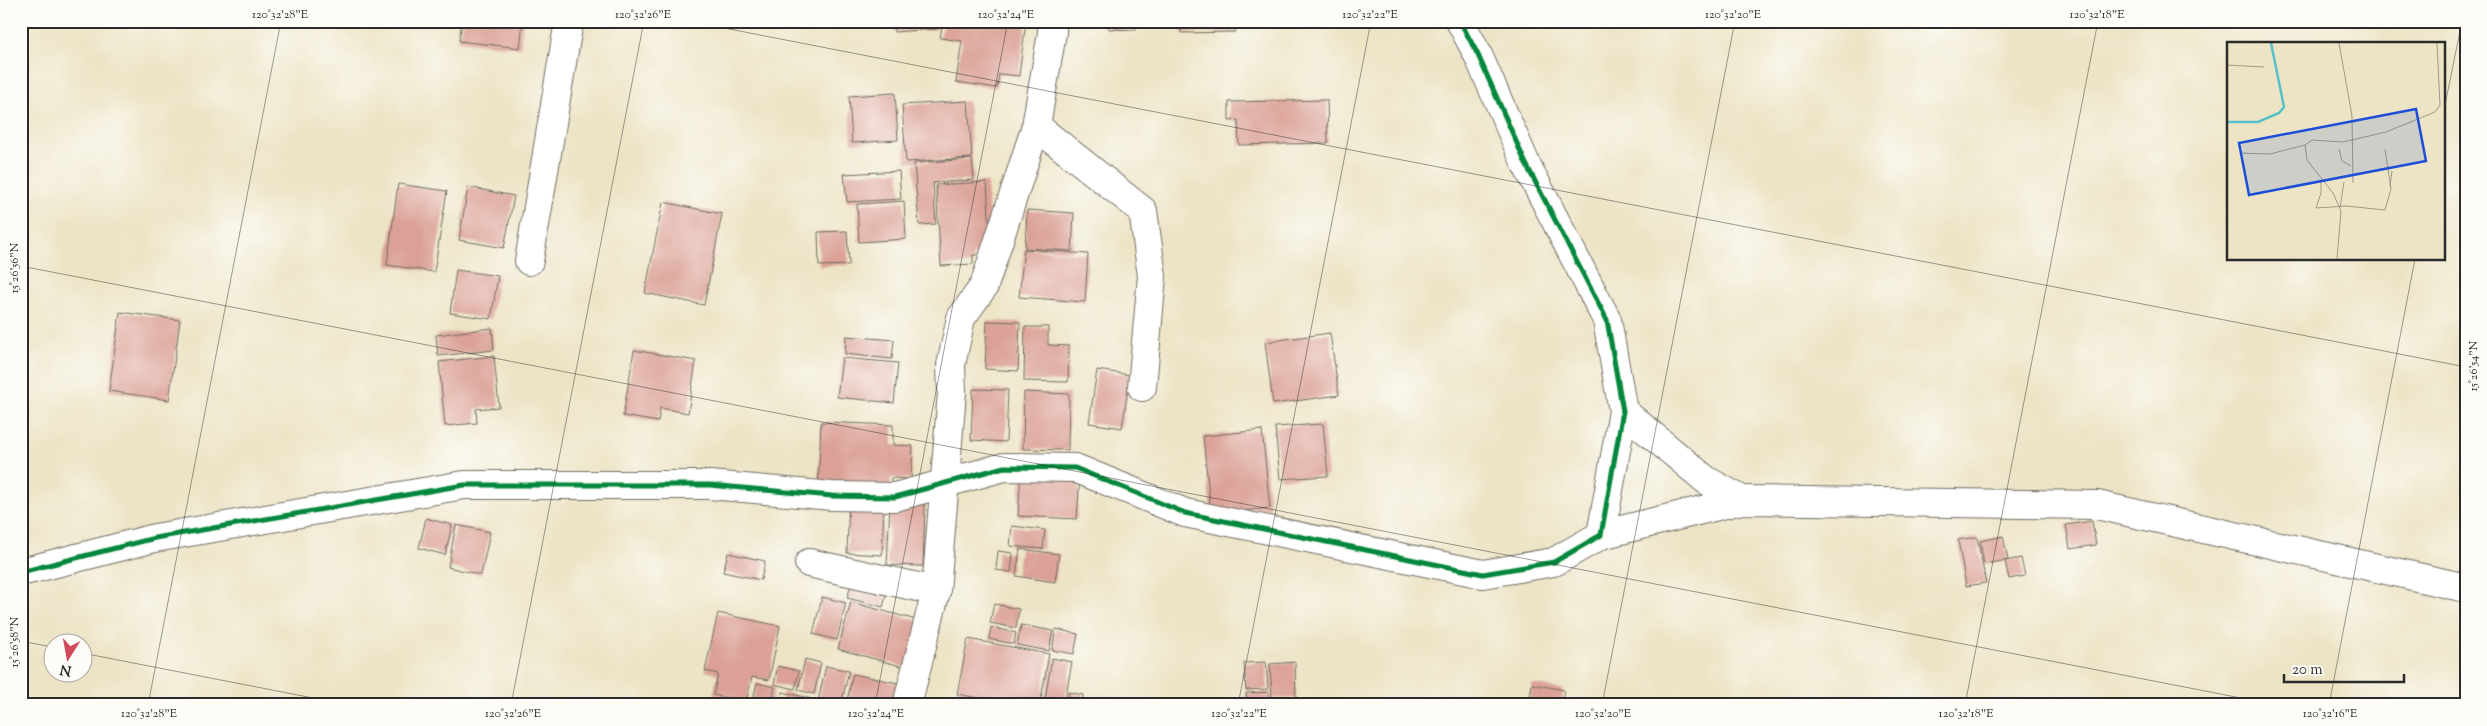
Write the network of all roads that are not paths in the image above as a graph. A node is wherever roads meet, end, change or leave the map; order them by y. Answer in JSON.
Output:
{"nodes":[{"id":1,"x":569,"y":21,"type":"edge"},
{"id":2,"x":1052,"y":21,"type":"edge"},
{"id":3,"x":1460,"y":21,"type":"edge"},
{"id":4,"x":1478,"y":21,"type":"edge"},
{"id":5,"x":1478,"y":55,"type":"junction"},
{"id":6,"x":1036,"y":126,"type":"junction"},
{"id":7,"x":529,"y":261,"type":"dead end"},
{"id":8,"x":1142,"y":387,"type":"dead end"},
{"id":9,"x":1623,"y":411,"type":"junction"},
{"id":10,"x":945,"y":484,"type":"junction"},
{"id":11,"x":1742,"y":500,"type":"junction"},
{"id":12,"x":1601,"y":535,"type":"junction"},
{"id":13,"x":809,"y":563,"type":"dead end"},
{"id":14,"x":21,"y":572,"type":"edge"},
{"id":15,"x":2466,"y":588,"type":"edge"},
{"id":16,"x":936,"y":591,"type":"junction"},
{"id":17,"x":906,"y":705,"type":"edge"}],
"edges":[{"from":1,"to":7,"type":"street"},
{"from":2,"to":6,"type":"street"},
{"from":3,"to":5,"type":"street"},
{"from":4,"to":5,"type":"street"},
{"from":5,"to":9,"type":"street"},
{"from":6,"to":8,"type":"street"},
{"from":6,"to":10,"type":"street"},
{"from":9,"to":11,"type":"street"},
{"from":9,"to":12,"type":"street"},
{"from":10,"to":12,"type":"street"},
{"from":10,"to":14,"type":"street"},
{"from":10,"to":16,"type":"street"},
{"from":11,"to":12,"type":"street"},
{"from":11,"to":15,"type":"street"},
{"from":13,"to":16,"type":"street"},
{"from":16,"to":17,"type":"street"}]}
